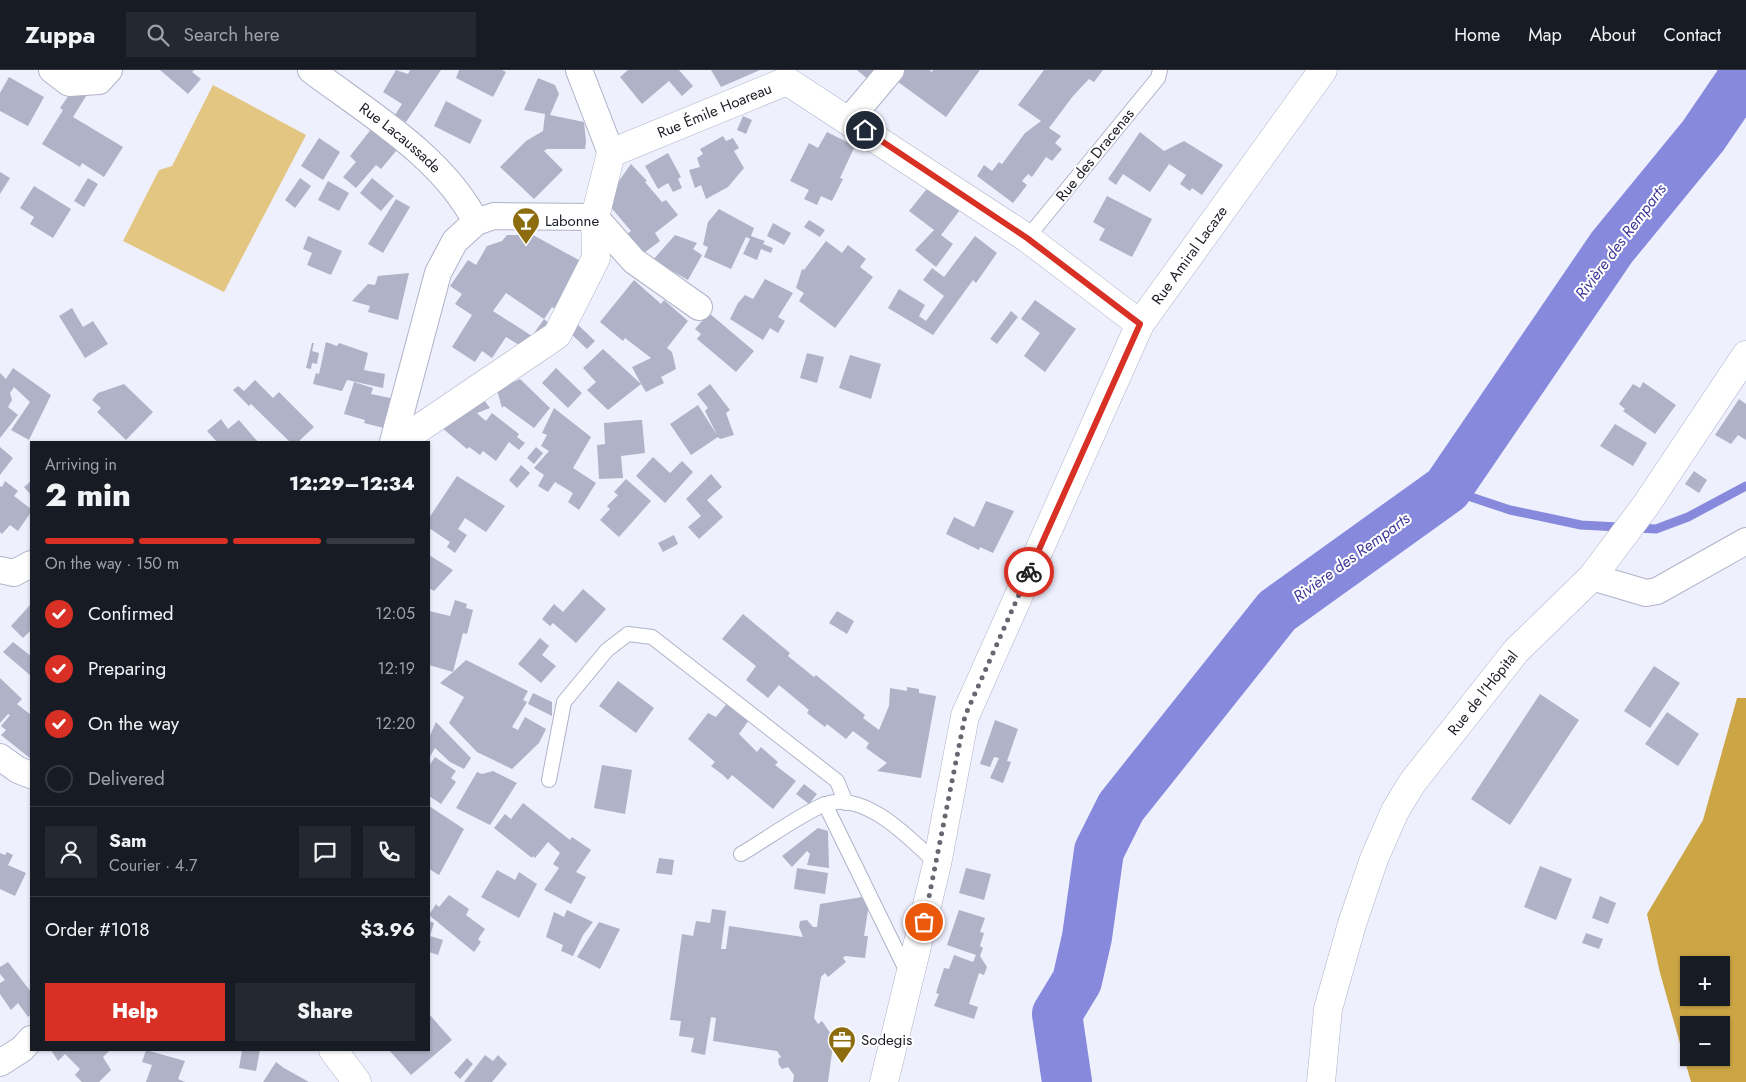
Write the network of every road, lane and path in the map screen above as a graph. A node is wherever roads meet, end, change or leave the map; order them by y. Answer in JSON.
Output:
{"nodes":[{"id":1,"x":52,"y":70,"type":"edge"},
{"id":2,"x":108,"y":70,"type":"edge"},
{"id":3,"x":311,"y":70,"type":"edge"},
{"id":4,"x":579,"y":70,"type":"edge"},
{"id":5,"x":891,"y":70,"type":"edge"},
{"id":6,"x":1160,"y":70,"type":"edge"},
{"id":7,"x":1323,"y":70,"type":"edge"},
{"id":8,"x":849,"y":120,"type":"junction"},
{"id":9,"x":611,"y":153,"type":"junction"},
{"id":10,"x":594,"y":217,"type":"junction"},
{"id":11,"x":476,"y":222,"type":"junction"},
{"id":12,"x":1027,"y":238,"type":"junction"},
{"id":13,"x":699,"y":308,"type":"dead end"},
{"id":14,"x":1140,"y":324,"type":"junction"},
{"id":15,"x":1746,"y":355,"type":"edge"},
{"id":16,"x":393,"y":441,"type":"edge"},
{"id":17,"x":400,"y":441,"type":"edge"},
{"id":18,"x":1746,"y":541,"type":"edge"},
{"id":19,"x":30,"y":564,"type":"edge"},
{"id":20,"x":0,"y":570,"type":"edge"},
{"id":21,"x":1592,"y":577,"type":"junction"},
{"id":22,"x":0,"y":757,"type":"edge"},
{"id":23,"x":30,"y":774,"type":"edge"},
{"id":24,"x":549,"y":780,"type":"dead end"},
{"id":25,"x":846,"y":803,"type":"junction"},
{"id":26,"x":825,"y":804,"type":"junction"},
{"id":27,"x":740,"y":854,"type":"dead end"},
{"id":28,"x":937,"y":864,"type":"junction"},
{"id":29,"x":910,"y":979,"type":"junction"},
{"id":30,"x":30,"y":1039,"type":"edge"},
{"id":31,"x":334,"y":1051,"type":"edge"},
{"id":32,"x":0,"y":1063,"type":"edge"},
{"id":33,"x":357,"y":1082,"type":"edge"},
{"id":34,"x":884,"y":1082,"type":"edge"},
{"id":35,"x":1321,"y":1082,"type":"edge"}],
"edges":[{"from":1,"to":2,"type":"street"},
{"from":3,"to":11,"type":"street","name":"Rue Lacaussade"},
{"from":4,"to":9,"type":"street"},
{"from":5,"to":8,"type":"street"},
{"from":6,"to":12,"type":"lane","name":"Rue des Dracenas"},
{"from":7,"to":14,"type":"street","name":"Rue Amiral Lacaze"},
{"from":8,"to":9,"type":"street","name":"Rue Émile Hoareau"},
{"from":8,"to":12,"type":"street","name":"Rue Émile Hoareau"},
{"from":9,"to":10,"type":"street"},
{"from":10,"to":11,"type":"street"},
{"from":10,"to":13,"type":"street"},
{"from":10,"to":17,"type":"street"},
{"from":11,"to":16,"type":"street"},
{"from":12,"to":14,"type":"street","name":"Rue Émile Hoareau"},
{"from":14,"to":28,"type":"street","name":"Rue Amiral Lacaze"},
{"from":15,"to":21,"type":"street","name":"Rue de l'Hôpital"},
{"from":18,"to":21,"type":"street"},
{"from":19,"to":20,"type":"street"},
{"from":21,"to":35,"type":"street","name":"Rue de l'Hôpital"},
{"from":22,"to":23,"type":"street"},
{"from":24,"to":25,"type":"lane"},
{"from":25,"to":26,"type":"lane"},
{"from":25,"to":28,"type":"lane"},
{"from":26,"to":27,"type":"lane"},
{"from":26,"to":29,"type":"lane"},
{"from":28,"to":29,"type":"street","name":"Rue Amiral Lacaze"},
{"from":29,"to":34,"type":"street","name":"Rue Amiral Lacaze"},
{"from":30,"to":32,"type":"street"},
{"from":31,"to":33,"type":"street"}]}
